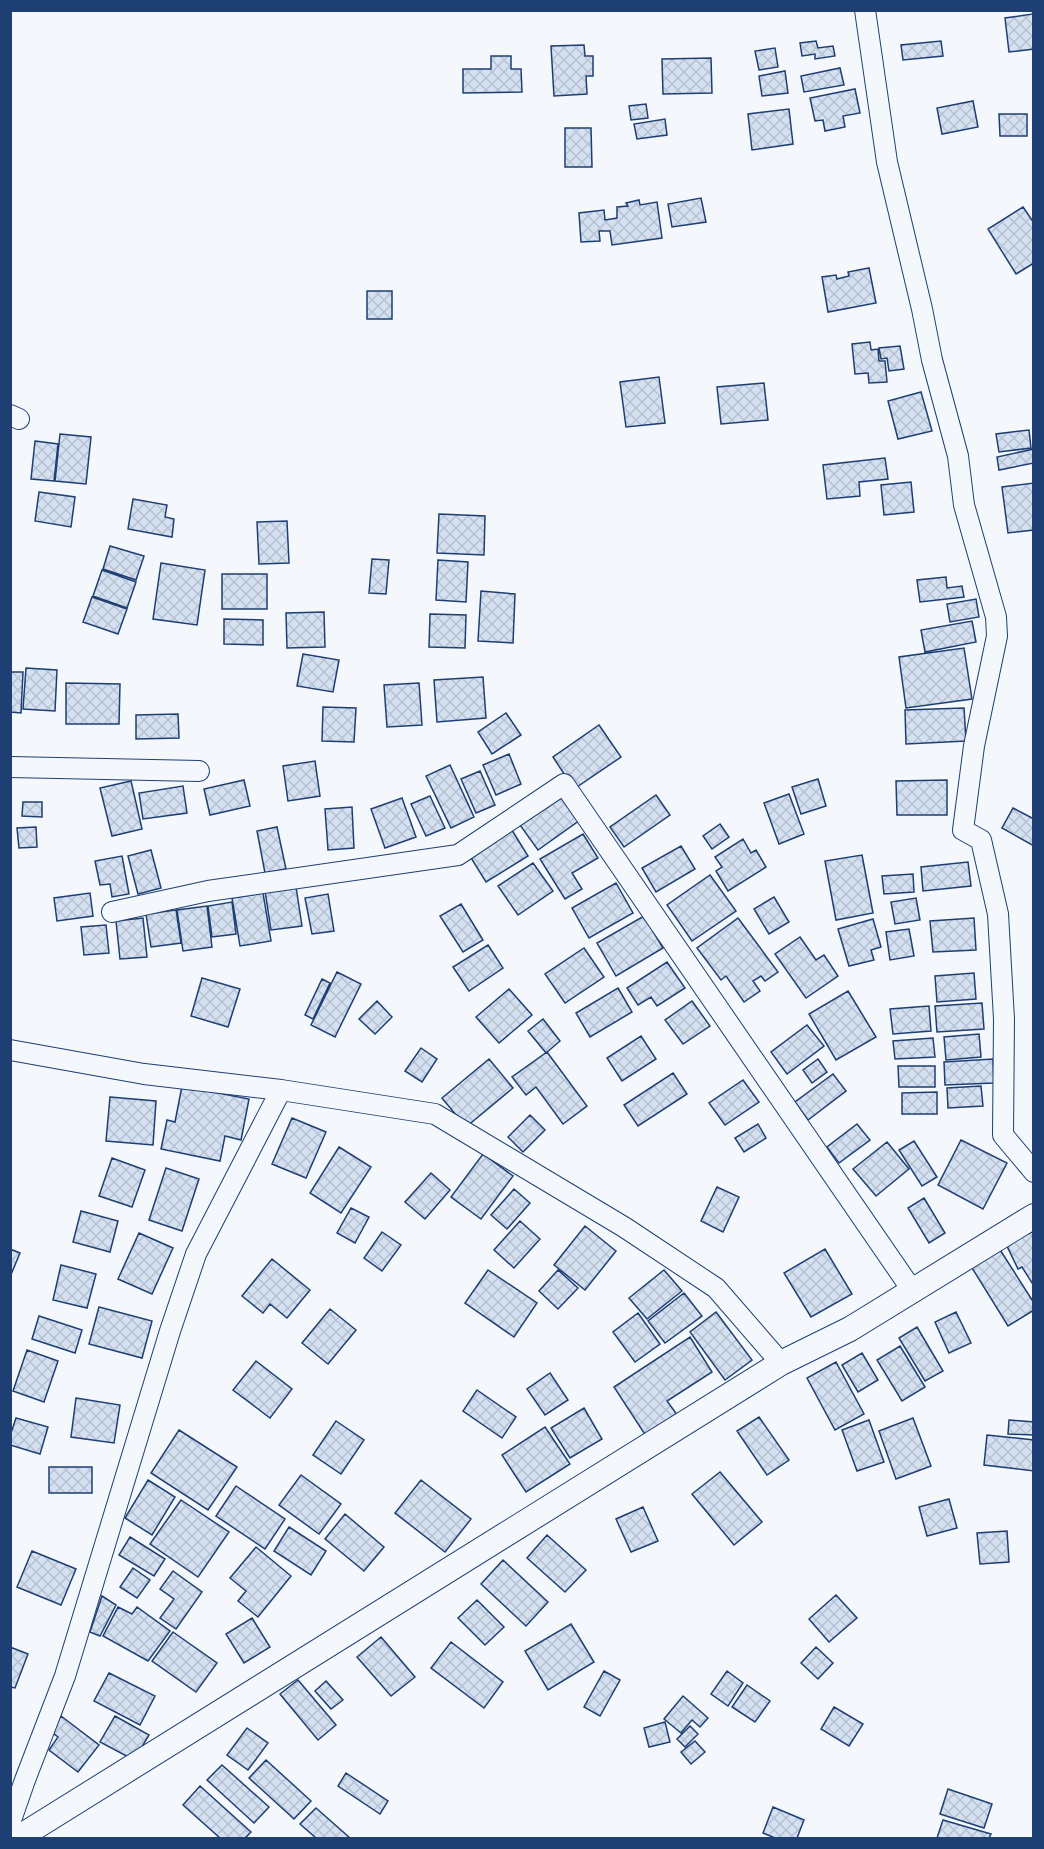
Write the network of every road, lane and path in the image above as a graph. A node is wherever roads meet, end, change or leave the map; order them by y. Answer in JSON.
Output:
{"nodes":[{"id":1,"x":865,"y":10,"type":"edge"},
{"id":2,"x":10,"y":767,"type":"edge"},
{"id":3,"x":199,"y":771,"type":"dead end"},
{"id":4,"x":112,"y":912,"type":"dead end"},
{"id":5,"x":10,"y":1050,"type":"edge"},
{"id":6,"x":281,"y":1090,"type":"junction"},
{"id":7,"x":1034,"y":1172,"type":"edge"},
{"id":8,"x":1034,"y":1216,"type":"edge"},
{"id":9,"x":912,"y":1290,"type":"junction"},
{"id":10,"x":781,"y":1363,"type":"junction"},
{"id":11,"x":10,"y":1824,"type":"edge"},
{"id":12,"x":18,"y":1839,"type":"edge"}],
"edges":[{"from":1,"to":7,"type":"street"},
{"from":2,"to":3,"type":"street"},
{"from":4,"to":9,"type":"street"},
{"from":5,"to":6,"type":"street"},
{"from":6,"to":10,"type":"street"},
{"from":6,"to":11,"type":"street"},
{"from":8,"to":9,"type":"street"},
{"from":9,"to":10,"type":"street"},
{"from":10,"to":12,"type":"street"}]}
